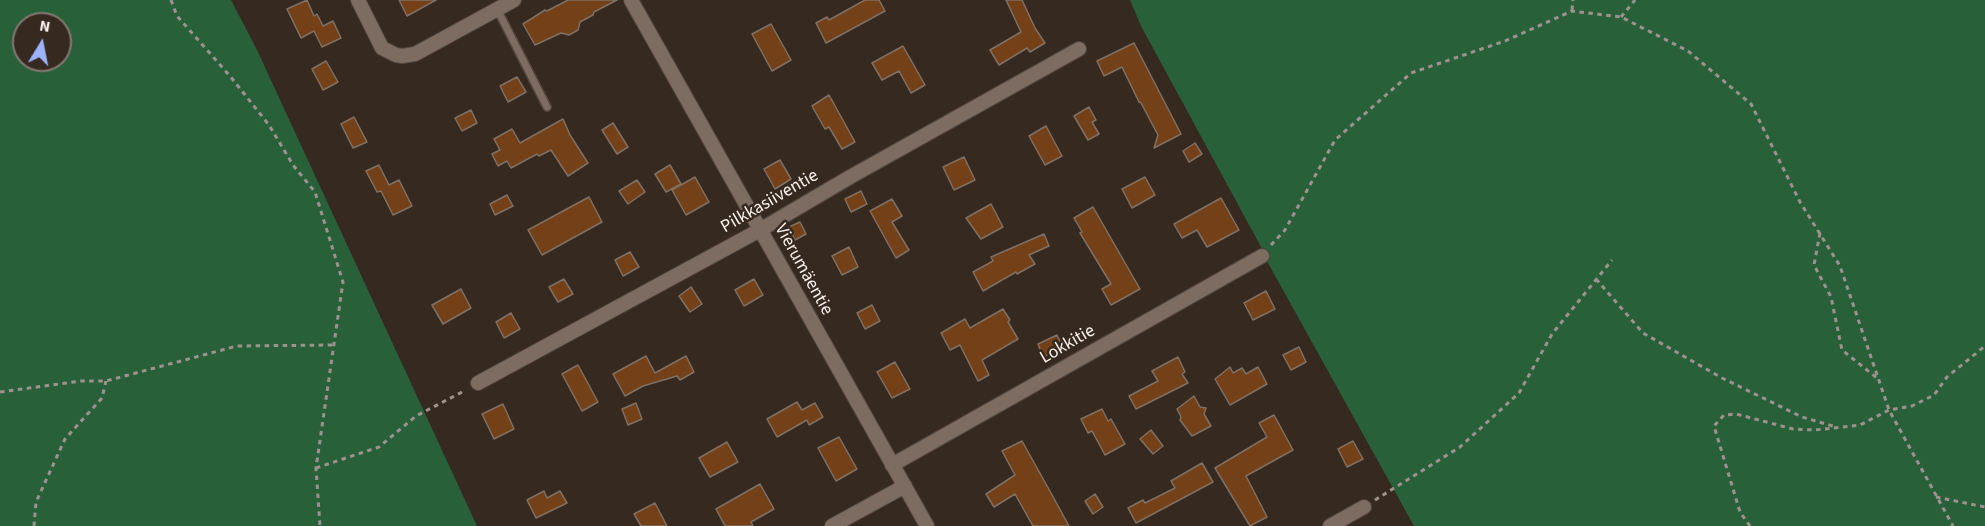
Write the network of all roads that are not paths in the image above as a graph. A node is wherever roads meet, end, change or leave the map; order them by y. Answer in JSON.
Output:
{"nodes":[{"id":1,"x":358,"y":0,"type":"edge"},
{"id":2,"x":514,"y":0,"type":"edge"},
{"id":3,"x":631,"y":0,"type":"edge"},
{"id":4,"x":497,"y":9,"type":"junction"},
{"id":5,"x":1079,"y":49,"type":"dead end"},
{"id":6,"x":547,"y":107,"type":"dead end"},
{"id":7,"x":760,"y":230,"type":"junction"},
{"id":8,"x":1262,"y":256,"type":"road end"},
{"id":9,"x":478,"y":383,"type":"road end"},
{"id":10,"x":892,"y":465,"type":"junction"},
{"id":11,"x":904,"y":486,"type":"junction"},
{"id":12,"x":1364,"y":507,"type":"road end"},
{"id":13,"x":832,"y":526,"type":"edge"},
{"id":14,"x":927,"y":526,"type":"edge"},
{"id":15,"x":1330,"y":526,"type":"edge"}],
"edges":[{"from":1,"to":4,"type":"street"},
{"from":2,"to":4,"type":"street"},
{"from":3,"to":7,"type":"street","name":"Vierumäentie"},
{"from":4,"to":6,"type":"lane"},
{"from":5,"to":7,"type":"street","name":"Pilkkasiiventie"},
{"from":7,"to":9,"type":"street","name":"Pilkkasiiventie"},
{"from":7,"to":10,"type":"street","name":"Vierumäentie"},
{"from":8,"to":10,"type":"street","name":"Lokkitie"},
{"from":10,"to":11,"type":"street","name":"Vierumäentie"},
{"from":11,"to":13,"type":"street"},
{"from":11,"to":14,"type":"street","name":"Vierumäentie"},
{"from":12,"to":15,"type":"street"}]}
